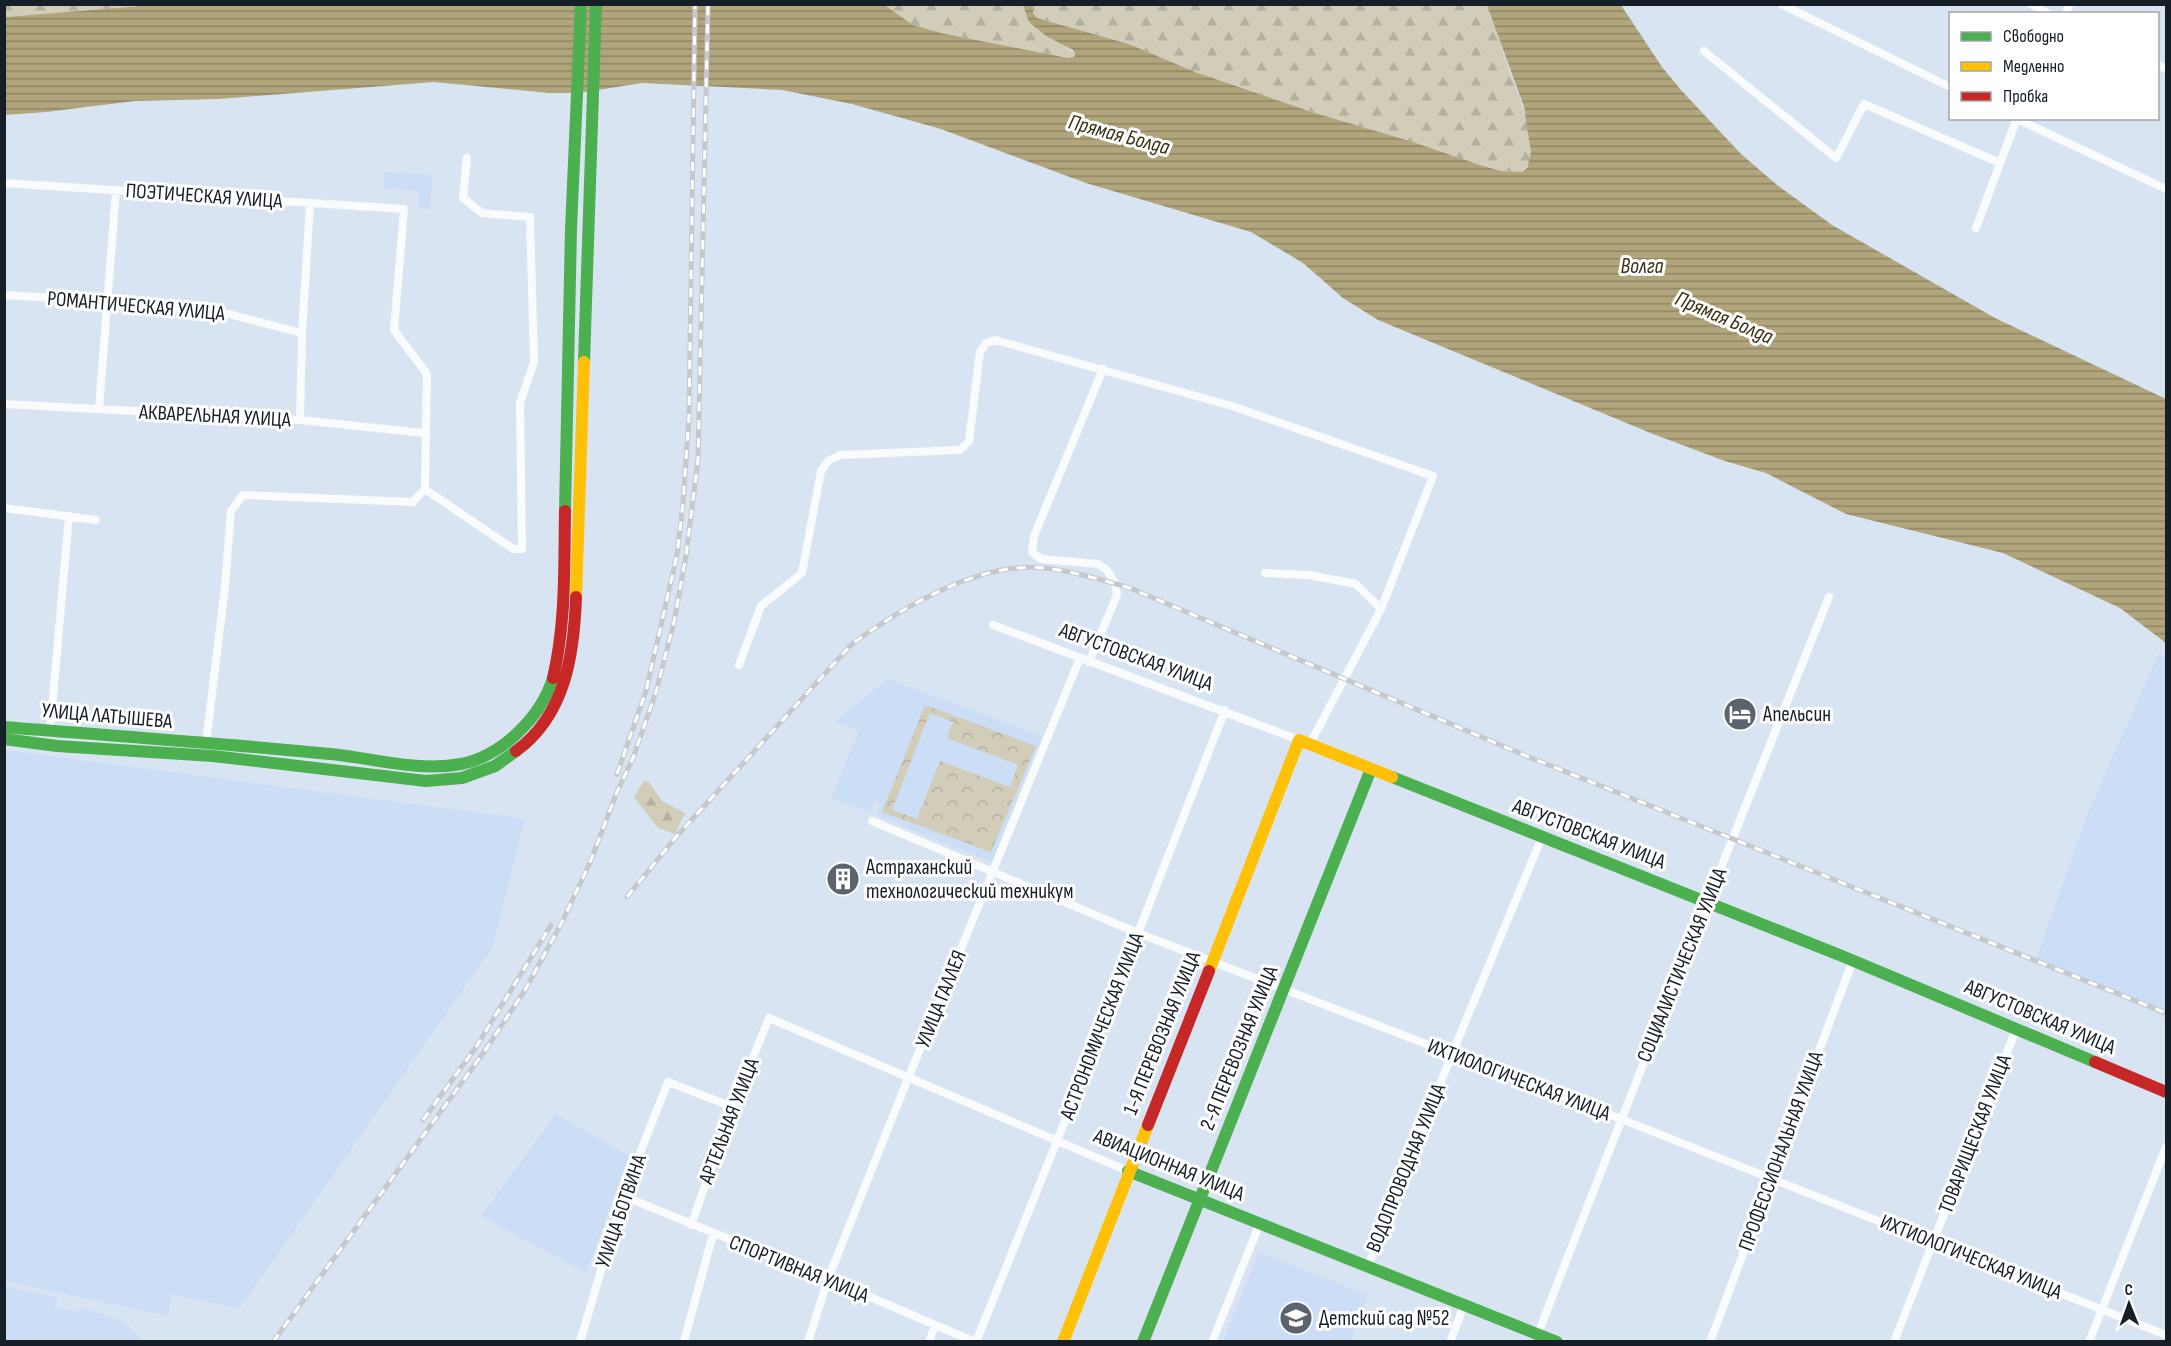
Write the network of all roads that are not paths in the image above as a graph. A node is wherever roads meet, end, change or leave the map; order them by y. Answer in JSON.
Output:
{"nodes":[{"id":1,"x":581,"y":4,"type":"edge"},
{"id":2,"x":596,"y":4,"type":"edge"},
{"id":3,"x":1781,"y":4,"type":"edge"},
{"id":4,"x":2031,"y":4,"type":"edge"},
{"id":5,"x":2045,"y":12,"type":"edge"},
{"id":6,"x":1704,"y":51,"type":"dead end"},
{"id":7,"x":1949,"y":87,"type":"edge"},
{"id":8,"x":2016,"y":120,"type":"edge"},
{"id":9,"x":2018,"y":120,"type":"edge"},
{"id":10,"x":467,"y":158,"type":"dead end"},
{"id":11,"x":2000,"y":163,"type":"junction"},
{"id":12,"x":4,"y":183,"type":"edge"},
{"id":13,"x":2166,"y":189,"type":"edge"},
{"id":14,"x":116,"y":190,"type":"junction"},
{"id":15,"x":310,"y":204,"type":"junction"},
{"id":16,"x":1976,"y":228,"type":"dead end"},
{"id":17,"x":4,"y":295,"type":"edge"},
{"id":18,"x":107,"y":301,"type":"junction"},
{"id":19,"x":302,"y":333,"type":"junction"},
{"id":20,"x":1103,"y":369,"type":"junction"},
{"id":21,"x":4,"y":404,"type":"edge"},
{"id":22,"x":99,"y":409,"type":"junction"},
{"id":23,"x":300,"y":420,"type":"junction"},
{"id":24,"x":424,"y":433,"type":"junction"},
{"id":25,"x":425,"y":489,"type":"junction"},
{"id":26,"x":4,"y":508,"type":"edge"},
{"id":27,"x":69,"y":516,"type":"junction"},
{"id":28,"x":96,"y":520,"type":"dead end"},
{"id":29,"x":1265,"y":573,"type":"dead end"},
{"id":30,"x":1829,"y":597,"type":"dead end"},
{"id":31,"x":1381,"y":609,"type":"junction"},
{"id":32,"x":993,"y":625,"type":"dead end"},
{"id":33,"x":1080,"y":658,"type":"junction"},
{"id":34,"x":1089,"y":662,"type":"junction"},
{"id":35,"x":739,"y":665,"type":"dead end"},
{"id":36,"x":1225,"y":710,"type":"junction"},
{"id":37,"x":4,"y":727,"type":"edge"},
{"id":38,"x":50,"y":731,"type":"junction"},
{"id":39,"x":4,"y":739,"type":"edge"},
{"id":40,"x":1304,"y":742,"type":"junction"},
{"id":41,"x":206,"y":744,"type":"junction"},
{"id":42,"x":1371,"y":769,"type":"junction"},
{"id":43,"x":872,"y":821,"type":"dead end"},
{"id":44,"x":1542,"y":837,"type":"junction"},
{"id":45,"x":993,"y":871,"type":"junction"},
{"id":46,"x":1709,"y":902,"type":"junction"},
{"id":47,"x":1138,"y":933,"type":"junction"},
{"id":48,"x":1852,"y":960,"type":"junction"},
{"id":49,"x":1212,"y":962,"type":"junction"},
{"id":50,"x":1284,"y":989,"type":"junction"},
{"id":51,"x":769,"y":1018,"type":"joint"},
{"id":52,"x":2017,"y":1027,"type":"junction"},
{"id":53,"x":1452,"y":1054,"type":"junction"},
{"id":54,"x":909,"y":1076,"type":"junction"},
{"id":55,"x":2166,"y":1092,"type":"edge"},
{"id":56,"x":733,"y":1107,"type":"junction"},
{"id":57,"x":1621,"y":1119,"type":"junction"},
{"id":58,"x":1057,"y":1141,"type":"junction"},
{"id":59,"x":2166,"y":1147,"type":"edge"},
{"id":60,"x":1128,"y":1171,"type":"junction"},
{"id":61,"x":1771,"y":1178,"type":"junction"},
{"id":62,"x":623,"y":1196,"type":"junction"},
{"id":63,"x":1200,"y":1199,"type":"junction"},
{"id":64,"x":1260,"y":1223,"type":"junction"},
{"id":65,"x":691,"y":1225,"type":"junction"},
{"id":66,"x":713,"y":1234,"type":"junction"},
{"id":67,"x":1933,"y":1242,"type":"junction"},
{"id":68,"x":1368,"y":1266,"type":"junction"},
{"id":69,"x":828,"y":1279,"type":"junction"},
{"id":70,"x":1464,"y":1305,"type":"junction"},
{"id":71,"x":2101,"y":1309,"type":"junction"},
{"id":72,"x":934,"y":1324,"type":"junction"},
{"id":73,"x":1538,"y":1334,"type":"junction"},
{"id":74,"x":2166,"y":1335,"type":"edge"},
{"id":75,"x":579,"y":1341,"type":"edge"},
{"id":76,"x":684,"y":1341,"type":"edge"},
{"id":77,"x":808,"y":1341,"type":"edge"},
{"id":78,"x":928,"y":1341,"type":"edge"},
{"id":79,"x":976,"y":1341,"type":"edge"},
{"id":80,"x":1063,"y":1341,"type":"edge"},
{"id":81,"x":1143,"y":1341,"type":"edge"},
{"id":82,"x":1212,"y":1341,"type":"edge"},
{"id":83,"x":1450,"y":1341,"type":"edge"},
{"id":84,"x":1557,"y":1341,"type":"edge"},
{"id":85,"x":1710,"y":1341,"type":"edge"},
{"id":86,"x":1894,"y":1341,"type":"edge"},
{"id":87,"x":2088,"y":1341,"type":"edge"}],
"edges":[{"from":1,"to":41,"type":"main road","name":"УЛИЦА ЛАТЫШЕВА"},
{"from":2,"to":39,"type":"main road","name":"УЛИЦА ЛАТЫШЕВА"},
{"from":3,"to":7,"type":"street"},
{"from":4,"to":5,"type":"street"},
{"from":6,"to":11,"type":"street"},
{"from":8,"to":11,"type":"street"},
{"from":9,"to":13,"type":"street"},
{"from":10,"to":25,"type":"street"},
{"from":11,"to":16,"type":"street"},
{"from":12,"to":14,"type":"street","name":"ПОЭТИЧЕСКАЯ УЛИЦА"},
{"from":14,"to":15,"type":"street","name":"ПОЭТИЧЕСКАЯ УЛИЦА"},
{"from":14,"to":18,"type":"street"},
{"from":15,"to":19,"type":"street"},
{"from":15,"to":24,"type":"street","name":"ПОЭТИЧЕСКАЯ УЛИЦА"},
{"from":17,"to":18,"type":"street","name":"РОМАНТИЧЕСКАЯ УЛИЦА"},
{"from":18,"to":19,"type":"street","name":"РОМАНТИЧЕСКАЯ УЛИЦА"},
{"from":18,"to":22,"type":"street"},
{"from":19,"to":23,"type":"street"},
{"from":20,"to":31,"type":"street"},
{"from":20,"to":34,"type":"street"},
{"from":20,"to":35,"type":"street"},
{"from":21,"to":22,"type":"street","name":"АКВАРЕЛЬНАЯ УЛИЦА"},
{"from":22,"to":23,"type":"street","name":"АКВАРЕЛЬНАЯ УЛИЦА"},
{"from":23,"to":24,"type":"street","name":"АКВАРЕЛЬНАЯ УЛИЦА"},
{"from":24,"to":25,"type":"street"},
{"from":25,"to":41,"type":"street"},
{"from":26,"to":27,"type":"street"},
{"from":27,"to":28,"type":"street"},
{"from":27,"to":38,"type":"street"},
{"from":29,"to":31,"type":"street"},
{"from":30,"to":46,"type":"street","name":"СОЦИАЛИСТИЧЕСКАЯ УЛИЦА"},
{"from":31,"to":40,"type":"street"},
{"from":32,"to":33,"type":"street","name":"АВГУСТОВСКАЯ УЛИЦА"},
{"from":33,"to":34,"type":"street","name":"АВГУСТОВСКАЯ УЛИЦА"},
{"from":33,"to":45,"type":"street","name":"УЛИЦА ГАЛЛЕЯ"},
{"from":34,"to":36,"type":"street","name":"АВГУСТОВСКАЯ УЛИЦА"},
{"from":36,"to":40,"type":"street","name":"АВГУСТОВСКАЯ УЛИЦА"},
{"from":36,"to":47,"type":"street","name":"АСТРОНОМИЧЕСКАЯ УЛИЦА"},
{"from":37,"to":38,"type":"main road","name":"УЛИЦА ЛАТЫШЕВА"},
{"from":38,"to":41,"type":"main road","name":"УЛИЦА ЛАТЫШЕВА"},
{"from":40,"to":42,"type":"main road","name":"АВГУСТОВСКАЯ УЛИЦА"},
{"from":40,"to":49,"type":"main road","name":"1-Я ПЕРЕВОЗНАЯ УЛИЦА"},
{"from":42,"to":44,"type":"main road","name":"АВГУСТОВСКАЯ УЛИЦА"},
{"from":42,"to":50,"type":"main road","name":"2-Я ПЕРЕВОЗНАЯ УЛИЦА"},
{"from":43,"to":45,"type":"street","name":"ИХТИОЛОГИЧЕСКАЯ УЛИЦА"},
{"from":44,"to":46,"type":"main road","name":"АВГУСТОВСКАЯ УЛИЦА"},
{"from":44,"to":53,"type":"street","name":"ВОДОПРОВОДНАЯ УЛИЦА"},
{"from":45,"to":47,"type":"street","name":"ИХТИОЛОГИЧЕСКАЯ УЛИЦА"},
{"from":45,"to":54,"type":"street","name":"УЛИЦА ГАЛЛЕЯ"},
{"from":46,"to":48,"type":"main road","name":"АВГУСТОВСКАЯ УЛИЦА"},
{"from":46,"to":57,"type":"street","name":"СОЦИАЛИСТИЧЕСКАЯ УЛИЦА"},
{"from":47,"to":49,"type":"street","name":"ИХТИОЛОГИЧЕСКАЯ УЛИЦА"},
{"from":47,"to":58,"type":"street","name":"АСТРОНОМИЧЕСКАЯ УЛИЦА"},
{"from":48,"to":52,"type":"main road","name":"АВГУСТОВСКАЯ УЛИЦА"},
{"from":48,"to":61,"type":"street","name":"ПРОФЕССИОНАЛЬНАЯ УЛИЦА"},
{"from":49,"to":50,"type":"street","name":"ИХТИОЛОГИЧЕСКАЯ УЛИЦА"},
{"from":49,"to":60,"type":"main road","name":"1-Я ПЕРЕВОЗНАЯ УЛИЦА"},
{"from":50,"to":53,"type":"street","name":"ИХТИОЛОГИЧЕСКАЯ УЛИЦА"},
{"from":50,"to":63,"type":"main road","name":"2-Я ПЕРЕВОЗНАЯ УЛИЦА"},
{"from":51,"to":54,"type":"street","name":"АВИАЦИОННАЯ УЛИЦА"},
{"from":51,"to":56,"type":"street","name":"АРТЕЛЬНАЯ УЛИЦА"},
{"from":52,"to":55,"type":"main road","name":"АВГУСТОВСКАЯ УЛИЦА"},
{"from":52,"to":67,"type":"street","name":"ТОВАРИЩЕСКАЯ УЛИЦА"},
{"from":53,"to":57,"type":"street","name":"ИХТИОЛОГИЧЕСКАЯ УЛИЦА"},
{"from":53,"to":68,"type":"street","name":"ВОДОПРОВОДНАЯ УЛИЦА"},
{"from":54,"to":58,"type":"street","name":"АВИАЦИОННАЯ УЛИЦА"},
{"from":54,"to":69,"type":"street","name":"УЛИЦА ГАЛЛЕЯ"},
{"from":56,"to":62,"type":"street","name":"УЛИЦА БОТВИНА"},
{"from":56,"to":65,"type":"street","name":"АРТЕЛЬНАЯ УЛИЦА"},
{"from":57,"to":61,"type":"street","name":"ИХТИОЛОГИЧЕСКАЯ УЛИЦА"},
{"from":57,"to":73,"type":"street","name":"СОЦИАЛИСТИЧЕСКАЯ УЛИЦА"},
{"from":58,"to":60,"type":"street","name":"АВИАЦИОННАЯ УЛИЦА"},
{"from":58,"to":79,"type":"street","name":"АСТРОНОМИЧЕСКАЯ УЛИЦА"},
{"from":59,"to":71,"type":"street"},
{"from":60,"to":63,"type":"main road","name":"АВИАЦИОННАЯ УЛИЦА"},
{"from":60,"to":80,"type":"main road","name":"1-Я ПЕРЕВОЗНАЯ УЛИЦА"},
{"from":61,"to":67,"type":"street","name":"ИХТИОЛОГИЧЕСКАЯ УЛИЦА"},
{"from":61,"to":85,"type":"street","name":"ПРОФЕССИОНАЛЬНАЯ УЛИЦА"},
{"from":62,"to":65,"type":"street","name":"СПОРТИВНАЯ УЛИЦА"},
{"from":62,"to":75,"type":"street","name":"УЛИЦА БОТВИНА"},
{"from":63,"to":64,"type":"main road","name":"АВИАЦИОННАЯ УЛИЦА"},
{"from":63,"to":81,"type":"main road","name":"2-Я ПЕРЕВОЗНАЯ УЛИЦА"},
{"from":64,"to":68,"type":"main road","name":"АВИАЦИОННАЯ УЛИЦА"},
{"from":64,"to":82,"type":"street"},
{"from":65,"to":66,"type":"street","name":"СПОРТИВНАЯ УЛИЦА"},
{"from":66,"to":69,"type":"street","name":"СПОРТИВНАЯ УЛИЦА"},
{"from":66,"to":76,"type":"street"},
{"from":67,"to":71,"type":"street","name":"ИХТИОЛОГИЧЕСКАЯ УЛИЦА"},
{"from":67,"to":86,"type":"street","name":"ТОВАРИЩЕСКАЯ УЛИЦА"},
{"from":68,"to":70,"type":"main road","name":"АВИАЦИОННАЯ УЛИЦА"},
{"from":69,"to":72,"type":"street","name":"СПОРТИВНАЯ УЛИЦА"},
{"from":69,"to":77,"type":"street","name":"УЛИЦА ГАЛЛЕЯ"},
{"from":70,"to":73,"type":"main road","name":"АВИАЦИОННАЯ УЛИЦА"},
{"from":70,"to":83,"type":"street"},
{"from":71,"to":74,"type":"street","name":"ИХТИОЛОГИЧЕСКАЯ УЛИЦА"},
{"from":71,"to":87,"type":"street"},
{"from":72,"to":78,"type":"street"},
{"from":72,"to":79,"type":"street","name":"СПОРТИВНАЯ УЛИЦА"},
{"from":73,"to":84,"type":"main road","name":"АВИАЦИОННАЯ УЛИЦА"}]}
